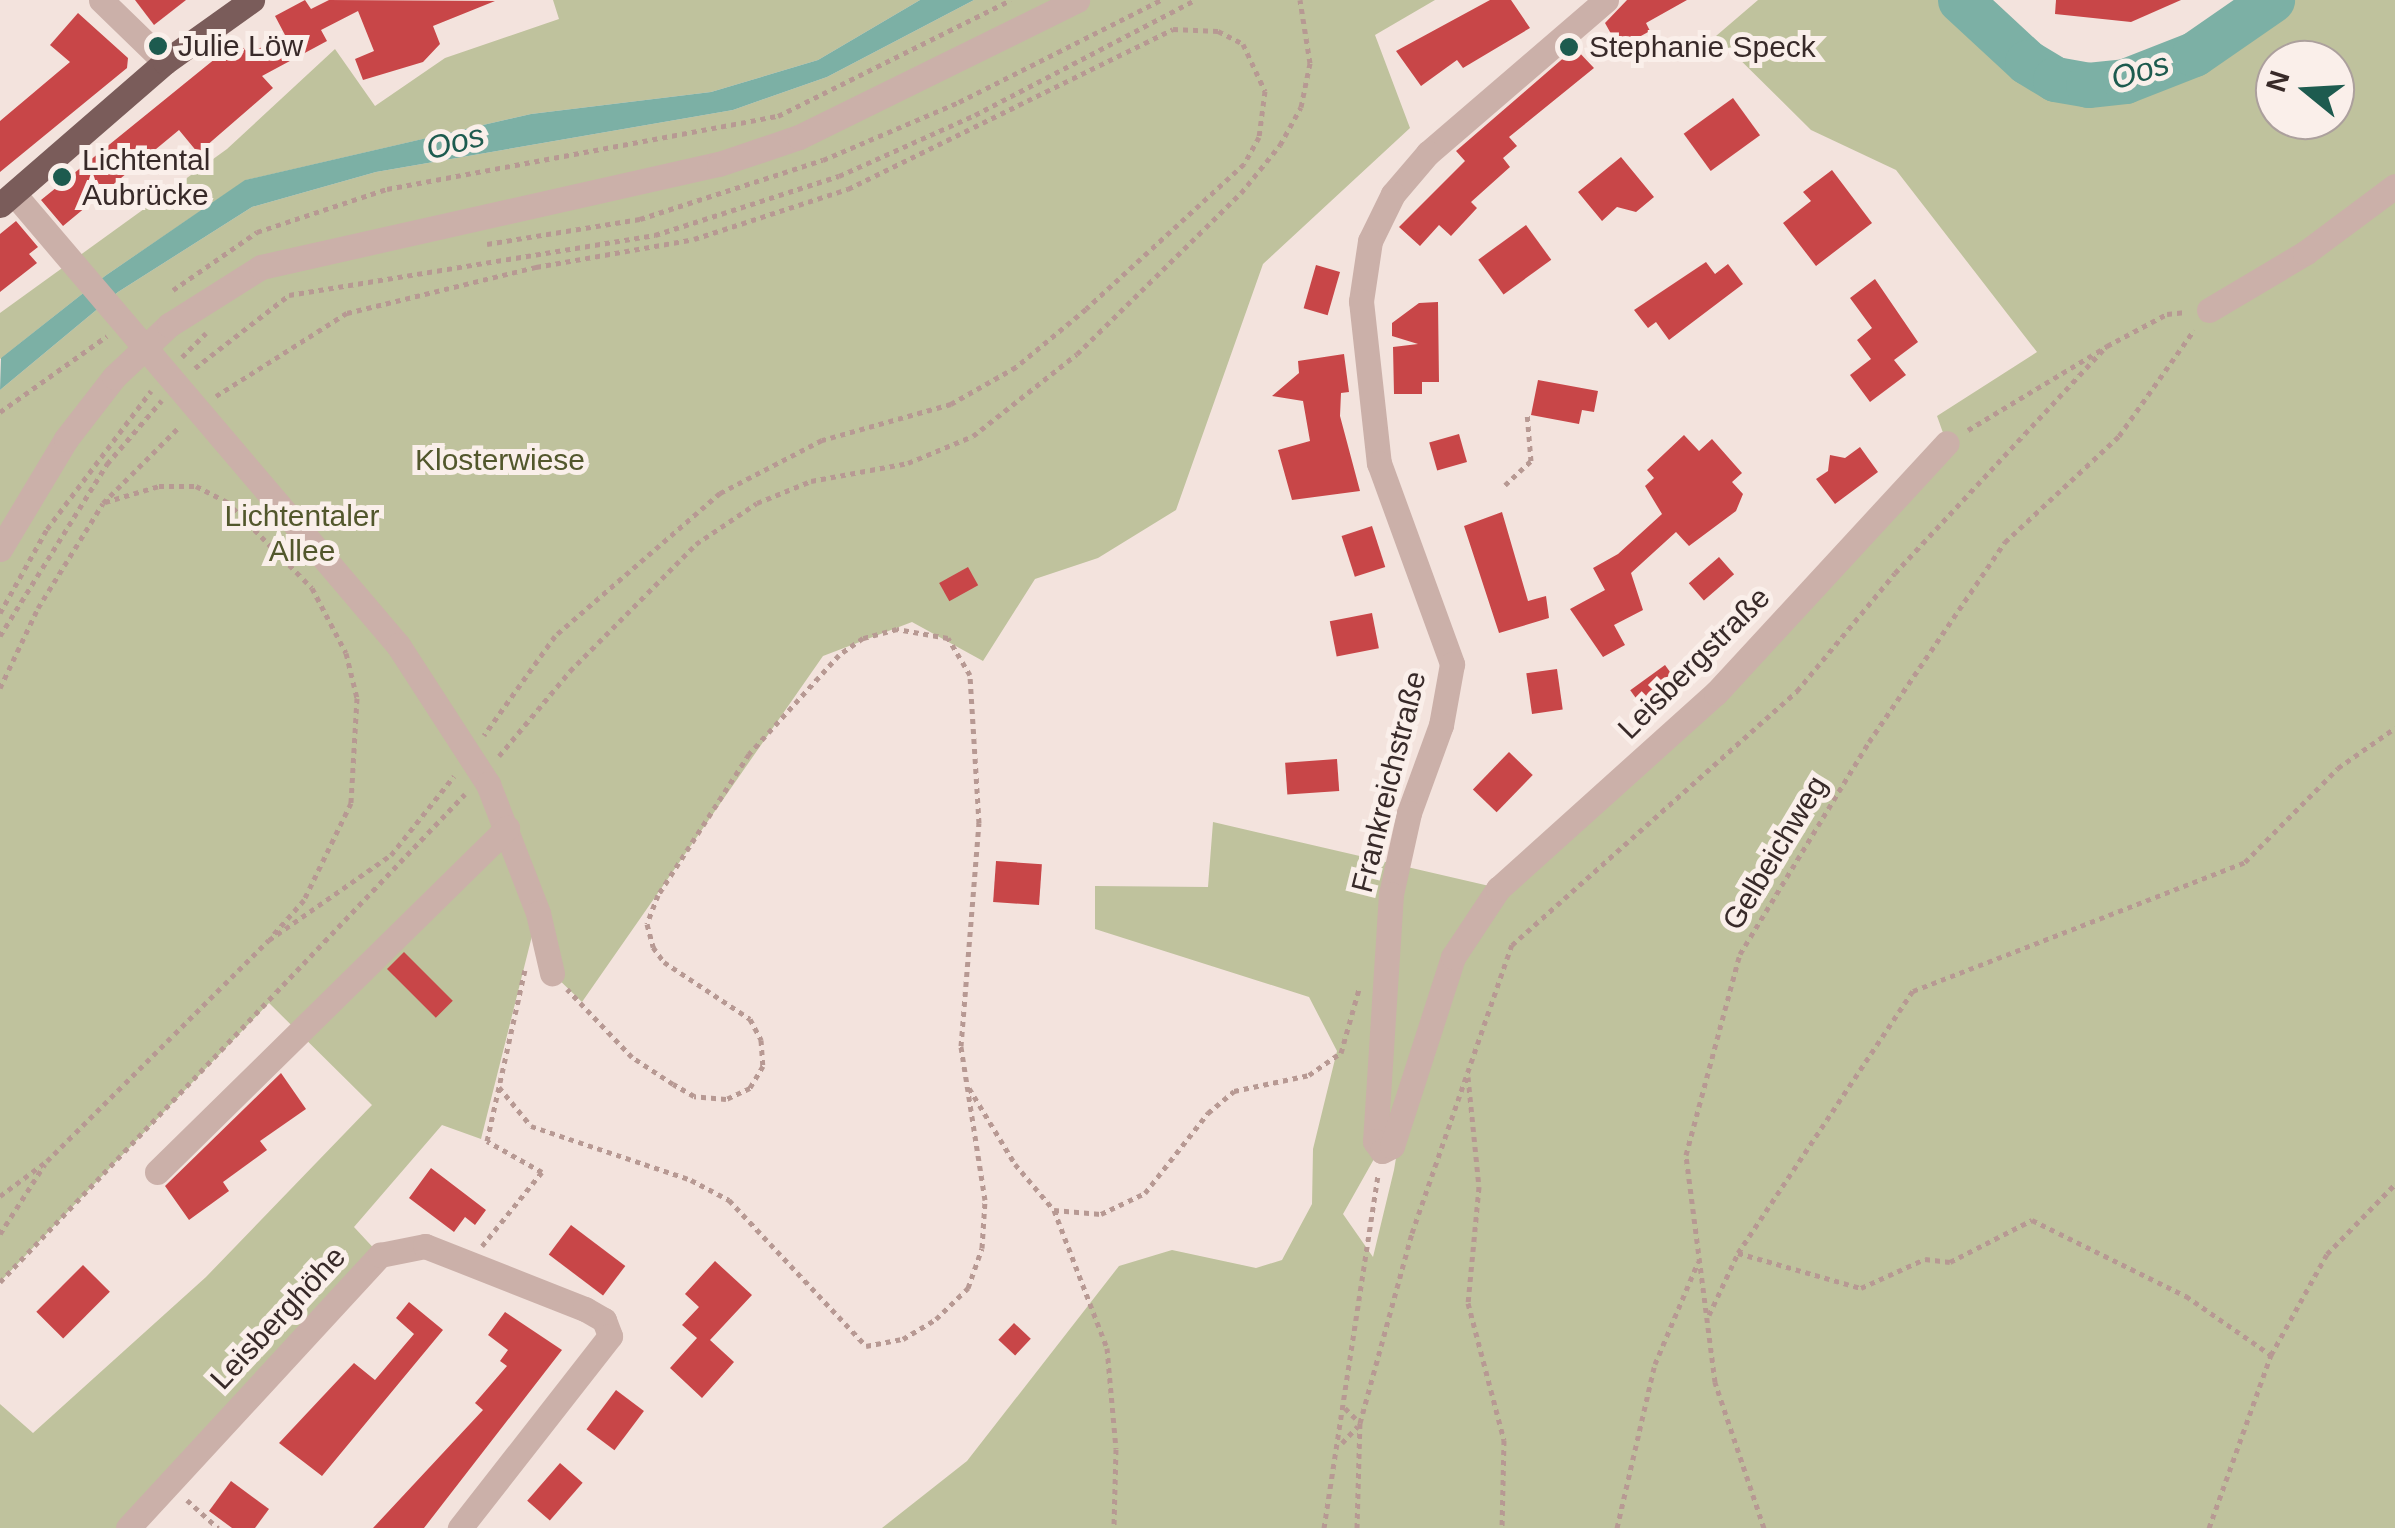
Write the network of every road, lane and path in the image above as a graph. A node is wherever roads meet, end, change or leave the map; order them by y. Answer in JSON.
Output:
{"nodes":[{"id":1,"x":101,"y":0,"type":"edge"},
{"id":2,"x":252,"y":0,"type":"edge"},
{"id":3,"x":1011,"y":0,"type":"edge"},
{"id":4,"x":1077,"y":0,"type":"edge"},
{"id":5,"x":1195,"y":0,"type":"edge"},
{"id":6,"x":1300,"y":0,"type":"edge"},
{"id":7,"x":1606,"y":0,"type":"edge"},
{"id":8,"x":165,"y":62,"type":"junction"},
{"id":9,"x":2395,"y":186,"type":"edge"},
{"id":10,"x":8,"y":200,"type":"edge"},
{"id":11,"x":169,"y":293,"type":"dead end"},
{"id":12,"x":2209,"y":310,"type":"joint"},
{"id":13,"x":117,"y":314,"type":"junction"},
{"id":14,"x":2167,"y":314,"type":"dead end"},
{"id":15,"x":2107,"y":346,"type":"junction"},
{"id":16,"x":142,"y":349,"type":"junction"},
{"id":17,"x":169,"y":381,"type":"junction"},
{"id":18,"x":195,"y":411,"type":"junction"},
{"id":19,"x":0,"y":412,"type":"edge"},
{"id":20,"x":1526,"y":412,"type":"dead end"},
{"id":21,"x":1947,"y":444,"type":"joint"},
{"id":22,"x":1505,"y":485,"type":"dead end"},
{"id":23,"x":102,"y":503,"type":"junction"},
{"id":24,"x":0,"y":549,"type":"edge"},
{"id":25,"x":0,"y":613,"type":"edge"},
{"id":26,"x":0,"y":636,"type":"edge"},
{"id":27,"x":0,"y":688,"type":"edge"},
{"id":28,"x":2395,"y":728,"type":"edge"},
{"id":29,"x":477,"y":764,"type":"junction"},
{"id":30,"x":507,"y":828,"type":"junction"},
{"id":31,"x":268,"y":940,"type":"junction"},
{"id":32,"x":526,"y":967,"type":"dead end"},
{"id":33,"x":552,"y":973,"type":"joint"},
{"id":34,"x":1385,"y":978,"type":"junction"},
{"id":35,"x":1468,"y":1071,"type":"junction"},
{"id":36,"x":967,"y":1086,"type":"junction"},
{"id":37,"x":499,"y":1087,"type":"junction"},
{"id":38,"x":1382,"y":1152,"type":"joint"},
{"id":39,"x":47,"y":1161,"type":"junction"},
{"id":40,"x":157,"y":1172,"type":"dead end"},
{"id":41,"x":2395,"y":1184,"type":"edge"},
{"id":42,"x":1376,"y":1189,"type":"dead end"},
{"id":43,"x":0,"y":1196,"type":"edge"},
{"id":44,"x":1054,"y":1210,"type":"junction"},
{"id":45,"x":0,"y":1234,"type":"edge"},
{"id":46,"x":1738,"y":1253,"type":"junction"},
{"id":47,"x":1699,"y":1259,"type":"junction"},
{"id":48,"x":468,"y":1264,"type":"junction"},
{"id":49,"x":0,"y":1282,"type":"edge"},
{"id":50,"x":1708,"y":1317,"type":"junction"},
{"id":51,"x":2271,"y":1355,"type":"junction"},
{"id":52,"x":1345,"y":1408,"type":"junction"},
{"id":53,"x":1360,"y":1423,"type":"junction"},
{"id":54,"x":1340,"y":1446,"type":"junction"},
{"id":55,"x":189,"y":1502,"type":"dead end"},
{"id":56,"x":128,"y":1528,"type":"edge"},
{"id":57,"x":218,"y":1528,"type":"edge"},
{"id":58,"x":460,"y":1528,"type":"edge"},
{"id":59,"x":1114,"y":1528,"type":"edge"},
{"id":60,"x":1324,"y":1528,"type":"edge"},
{"id":61,"x":1357,"y":1528,"type":"edge"},
{"id":62,"x":1502,"y":1528,"type":"edge"},
{"id":63,"x":1616,"y":1528,"type":"edge"},
{"id":64,"x":1764,"y":1528,"type":"edge"},
{"id":65,"x":2209,"y":1528,"type":"edge"}],
"edges":[{"from":1,"to":8,"type":"street"},
{"from":2,"to":8,"type":"main road"},
{"from":3,"to":11,"type":"path"},
{"from":4,"to":16,"type":"street"},
{"from":5,"to":17,"type":"path"},
{"from":6,"to":29,"type":"path"},
{"from":7,"to":34,"type":"street","name":"Frankreichstraße"},
{"from":8,"to":10,"type":"main road"},
{"from":9,"to":12,"type":"street"},
{"from":10,"to":13,"type":"street"},
{"from":12,"to":47,"type":"path","name":"Gelbeichweg"},
{"from":13,"to":16,"type":"street"},
{"from":13,"to":19,"type":"path"},
{"from":14,"to":15,"type":"path"},
{"from":15,"to":21,"type":"path"},
{"from":15,"to":35,"type":"path"},
{"from":16,"to":17,"type":"street"},
{"from":16,"to":24,"type":"street"},
{"from":17,"to":18,"type":"street"},
{"from":17,"to":25,"type":"path"},
{"from":17,"to":26,"type":"path"},
{"from":18,"to":23,"type":"path"},
{"from":18,"to":29,"type":"street"},
{"from":18,"to":29,"type":"path"},
{"from":20,"to":22,"type":"path"},
{"from":21,"to":38,"type":"street","name":"Leisbergstraße"},
{"from":23,"to":27,"type":"path"},
{"from":23,"to":31,"type":"path"},
{"from":28,"to":46,"type":"path"},
{"from":29,"to":30,"type":"street"},
{"from":29,"to":31,"type":"path"},
{"from":29,"to":49,"type":"path"},
{"from":30,"to":33,"type":"street"},
{"from":30,"to":40,"type":"street"},
{"from":31,"to":39,"type":"path"},
{"from":32,"to":37,"type":"path"},
{"from":33,"to":36,"type":"path"},
{"from":34,"to":38,"type":"street","name":"Frankreichstraße"},
{"from":34,"to":44,"type":"path"},
{"from":35,"to":53,"type":"path"},
{"from":35,"to":62,"type":"path"},
{"from":36,"to":37,"type":"path"},
{"from":36,"to":44,"type":"path"},
{"from":37,"to":48,"type":"path"},
{"from":39,"to":43,"type":"path"},
{"from":39,"to":45,"type":"path"},
{"from":41,"to":51,"type":"path"},
{"from":42,"to":52,"type":"path"},
{"from":44,"to":59,"type":"path"},
{"from":46,"to":50,"type":"path"},
{"from":46,"to":51,"type":"path"},
{"from":47,"to":50,"type":"path","name":"Gelbeichweg"},
{"from":47,"to":63,"type":"path"},
{"from":48,"to":56,"type":"street","name":"Leisberghöhe"},
{"from":48,"to":58,"type":"street","name":"Leisberghöhe"},
{"from":50,"to":64,"type":"path","name":"Gelbeichweg"},
{"from":51,"to":65,"type":"path"},
{"from":52,"to":53,"type":"path"},
{"from":52,"to":54,"type":"path"},
{"from":53,"to":54,"type":"path"},
{"from":53,"to":61,"type":"path"},
{"from":54,"to":60,"type":"path"},
{"from":55,"to":57,"type":"path"}]}
